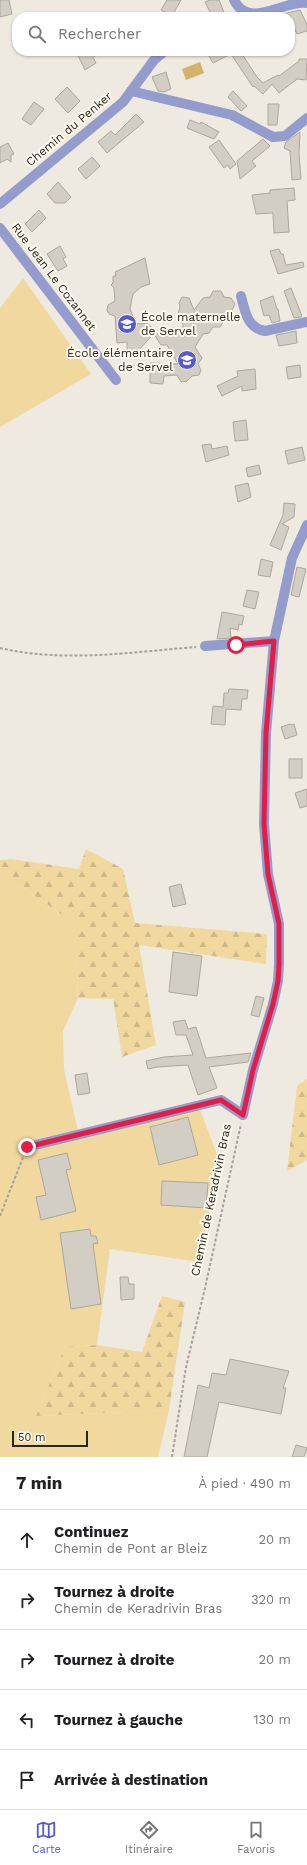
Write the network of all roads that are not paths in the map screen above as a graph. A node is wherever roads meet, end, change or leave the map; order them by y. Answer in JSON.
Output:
{"nodes":[{"id":1,"x":234,"y":0,"type":"edge"},
{"id":2,"x":307,"y":3,"type":"edge"},
{"id":3,"x":245,"y":12,"type":"edge"},
{"id":4,"x":252,"y":12,"type":"edge"},
{"id":5,"x":159,"y":56,"type":"edge"},
{"id":6,"x":131,"y":91,"type":"junction"},
{"id":7,"x":307,"y":118,"type":"edge"},
{"id":8,"x":0,"y":204,"type":"edge"},
{"id":9,"x":0,"y":228,"type":"edge"},
{"id":10,"x":241,"y":296,"type":"dead end"},
{"id":11,"x":307,"y":322,"type":"edge"},
{"id":12,"x":116,"y":380,"type":"dead end"},
{"id":13,"x":306,"y":532,"type":"edge"},
{"id":14,"x":274,"y":641,"type":"junction"},
{"id":15,"x":205,"y":646,"type":"road end"},
{"id":16,"x":27,"y":1147,"type":"road end"}],
"edges":[{"from":1,"to":3,"type":"street"},
{"from":2,"to":4,"type":"street"},
{"from":5,"to":6,"type":"street","name":"Chemin du Penker"},
{"from":6,"to":7,"type":"street"},
{"from":6,"to":8,"type":"street","name":"Chemin du Penker"},
{"from":9,"to":12,"type":"street","name":"Rue Jean Le Cozannet"},
{"from":10,"to":11,"type":"street"},
{"from":13,"to":14,"type":"street","name":"Chemin de Keradrivin Bras"},
{"from":14,"to":15,"type":"street"},
{"from":14,"to":16,"type":"street","name":"Chemin de Keradrivin Bras"}]}
